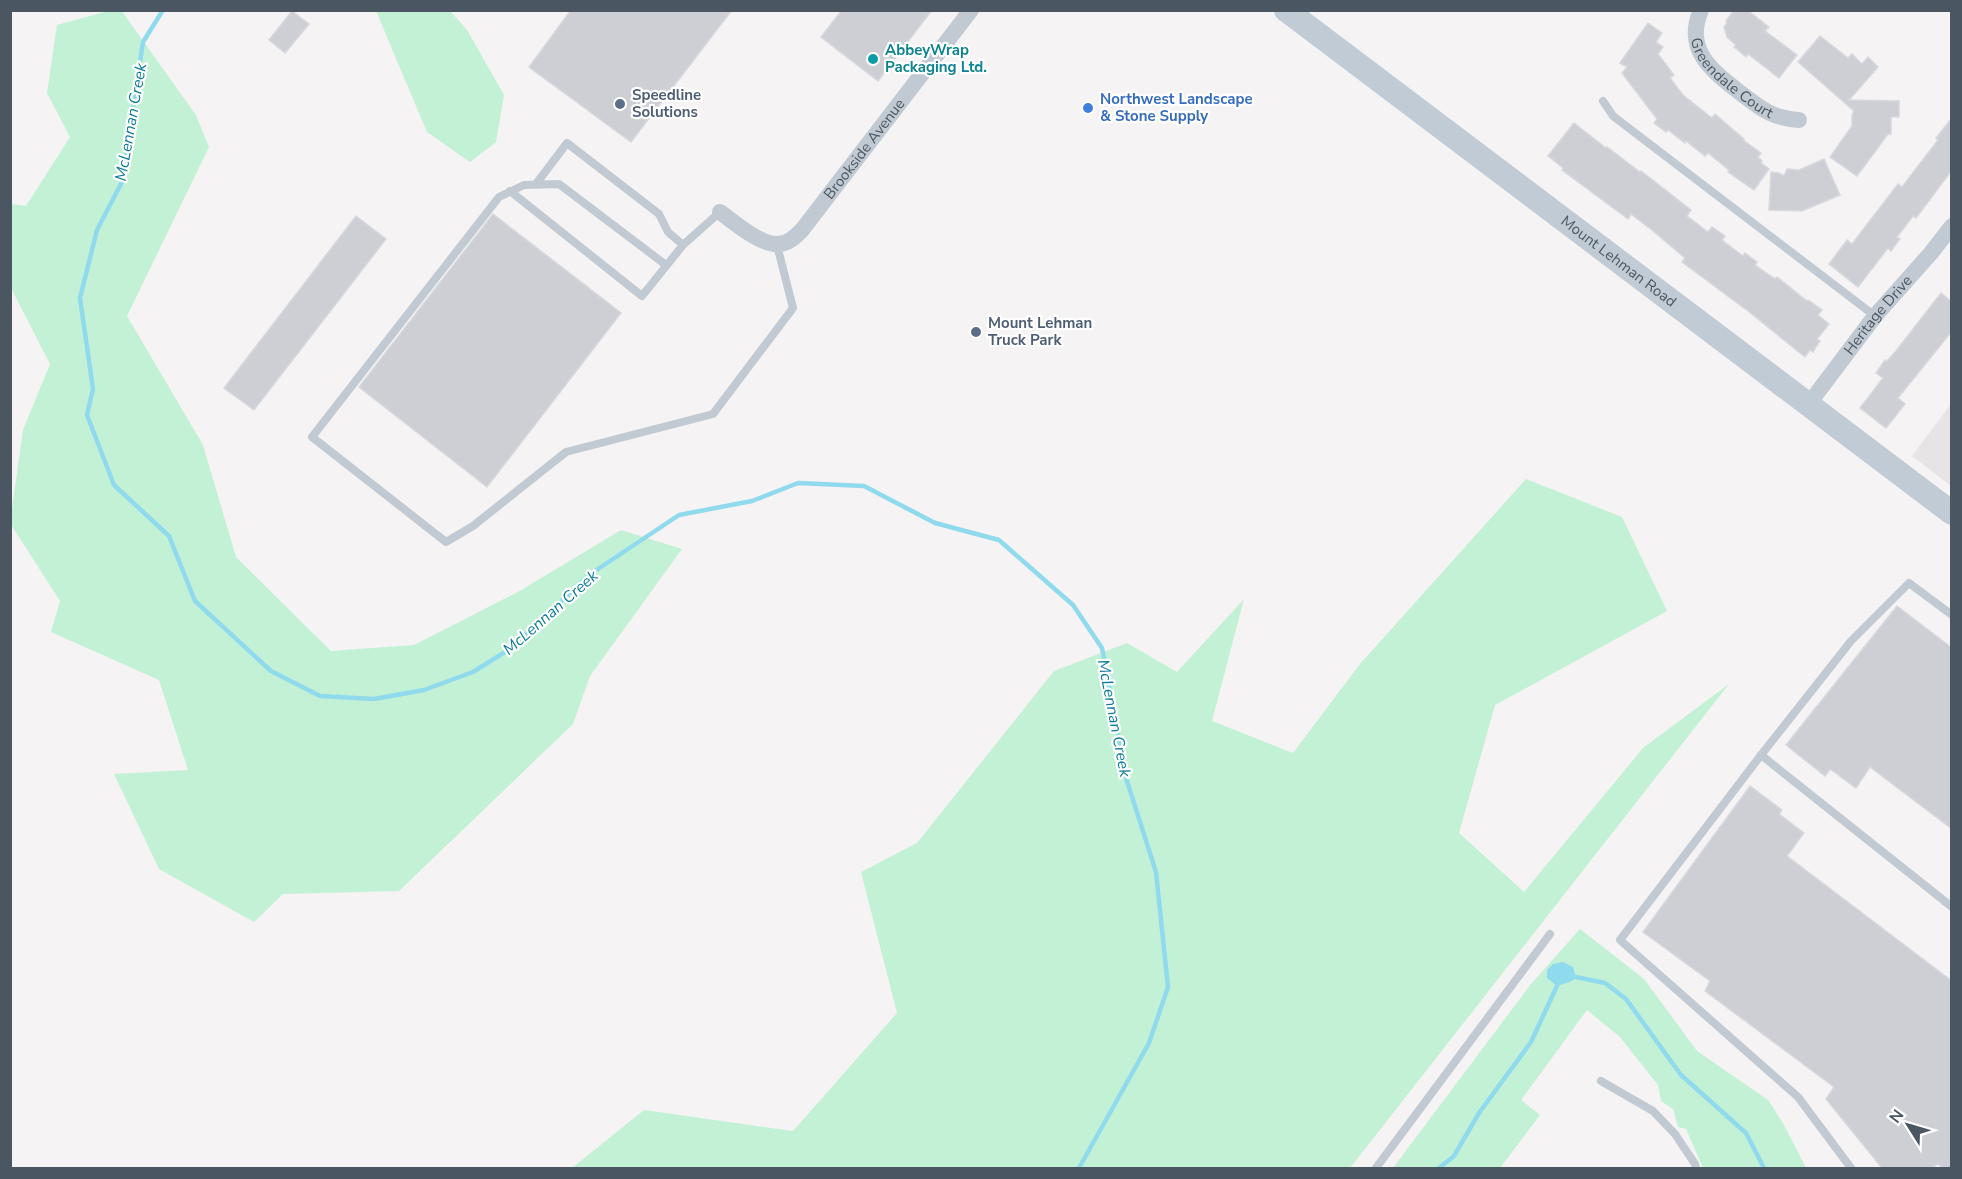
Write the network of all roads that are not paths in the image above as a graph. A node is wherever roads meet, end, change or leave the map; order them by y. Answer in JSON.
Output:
{"nodes":[{"id":1,"x":971,"y":10,"type":"edge"},
{"id":2,"x":1286,"y":10,"type":"edge"},
{"id":3,"x":1701,"y":10,"type":"edge"},
{"id":4,"x":1603,"y":101,"type":"dead end"},
{"id":5,"x":1799,"y":120,"type":"dead end"},
{"id":6,"x":536,"y":184,"type":"junction"},
{"id":7,"x":510,"y":191,"type":"junction"},
{"id":8,"x":720,"y":212,"type":"joint"},
{"id":9,"x":1952,"y":226,"type":"edge"},
{"id":10,"x":683,"y":245,"type":"junction"},
{"id":11,"x":777,"y":245,"type":"junction"},
{"id":12,"x":666,"y":265,"type":"junction"},
{"id":13,"x":1875,"y":316,"type":"junction"},
{"id":14,"x":1808,"y":405,"type":"junction"},
{"id":15,"x":1952,"y":513,"type":"edge"},
{"id":16,"x":1952,"y":615,"type":"edge"},
{"id":17,"x":1761,"y":754,"type":"junction"},
{"id":18,"x":1952,"y":907,"type":"edge"},
{"id":19,"x":1550,"y":934,"type":"dead end"},
{"id":20,"x":1601,"y":1081,"type":"dead end"},
{"id":21,"x":1376,"y":1168,"type":"edge"},
{"id":22,"x":1696,"y":1168,"type":"edge"},
{"id":23,"x":1851,"y":1168,"type":"edge"}],
"edges":[{"from":1,"to":11,"type":"street","name":"Brookside Avenue"},
{"from":2,"to":14,"type":"main road","name":"Mount Lehman Road"},
{"from":3,"to":5,"type":"street","name":"Greendale Court"},
{"from":4,"to":13,"type":"lane"},
{"from":6,"to":7,"type":"lane"},
{"from":6,"to":10,"type":"lane"},
{"from":6,"to":12,"type":"lane"},
{"from":7,"to":11,"type":"lane"},
{"from":7,"to":12,"type":"lane"},
{"from":8,"to":10,"type":"lane"},
{"from":8,"to":11,"type":"street"},
{"from":9,"to":13,"type":"street","name":"Heritage Drive"},
{"from":10,"to":12,"type":"lane"},
{"from":13,"to":14,"type":"street","name":"Heritage Drive"},
{"from":14,"to":15,"type":"main road","name":"Mount Lehman Road"},
{"from":16,"to":17,"type":"lane"},
{"from":17,"to":18,"type":"lane"},
{"from":17,"to":23,"type":"lane"},
{"from":19,"to":21,"type":"lane"},
{"from":20,"to":22,"type":"lane"}]}
